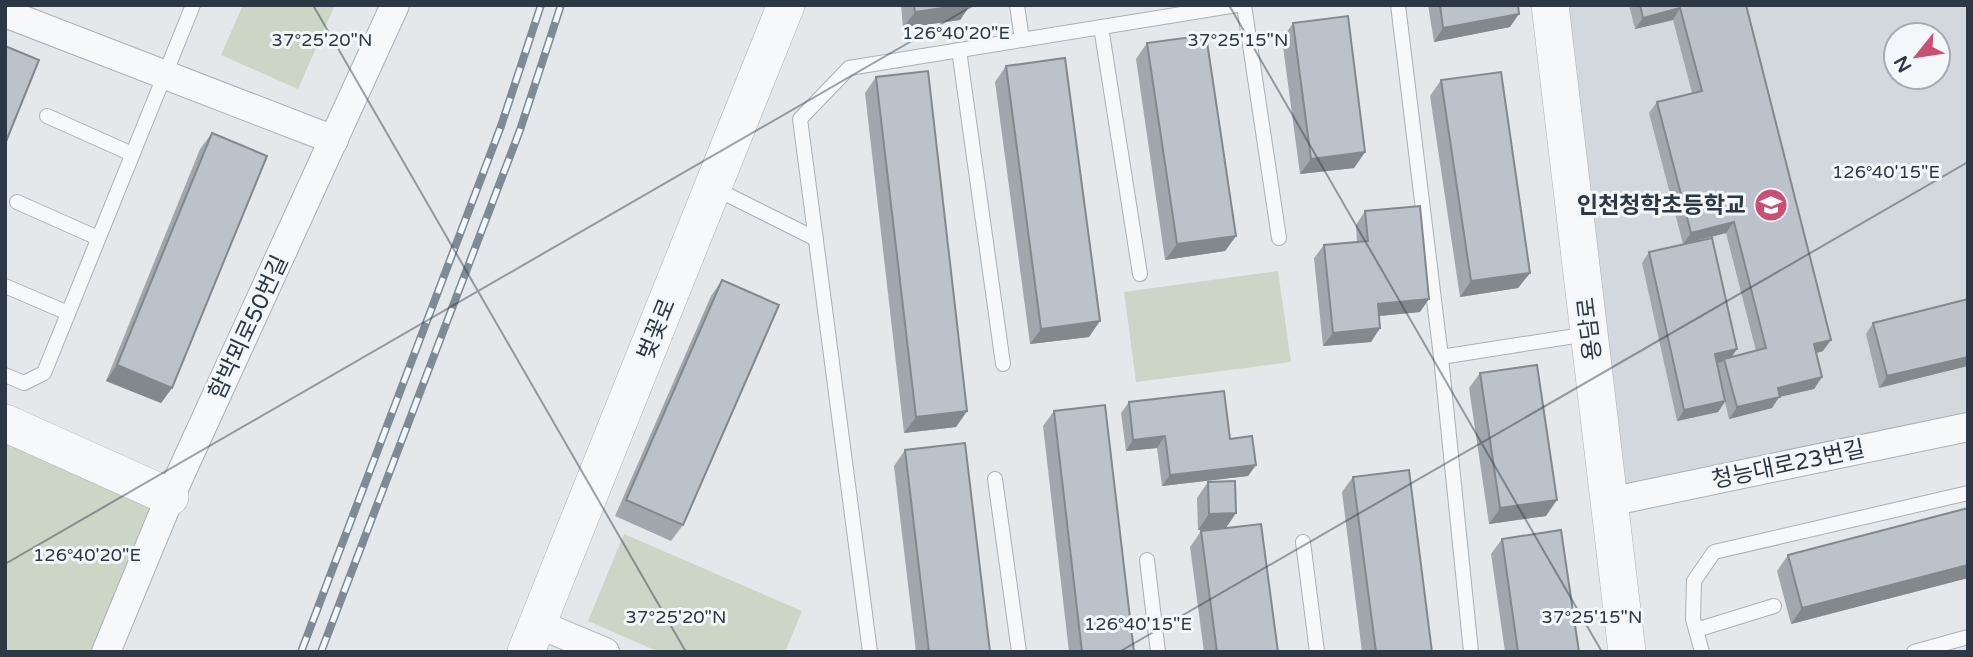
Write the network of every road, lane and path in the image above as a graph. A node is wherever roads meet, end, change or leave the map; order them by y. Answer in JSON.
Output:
{"nodes":[{"id":1,"x":193,"y":5,"type":"edge"},
{"id":2,"x":395,"y":5,"type":"edge"},
{"id":3,"x":786,"y":5,"type":"edge"},
{"id":4,"x":1017,"y":5,"type":"edge"},
{"id":5,"x":1237,"y":5,"type":"edge"},
{"id":6,"x":1244,"y":5,"type":"edge"},
{"id":7,"x":1398,"y":5,"type":"edge"},
{"id":8,"x":1550,"y":5,"type":"edge"},
{"id":9,"x":5,"y":13,"type":"edge"},
{"id":10,"x":1101,"y":27,"type":"junction"},
{"id":11,"x":1022,"y":40,"type":"junction"},
{"id":12,"x":960,"y":50,"type":"junction"},
{"id":13,"x":165,"y":74,"type":"junction"},
{"id":14,"x":47,"y":116,"type":"dead end"},
{"id":15,"x":334,"y":140,"type":"junction"},
{"id":16,"x":132,"y":154,"type":"junction"},
{"id":17,"x":713,"y":188,"type":"junction"},
{"id":18,"x":17,"y":202,"type":"dead end"},
{"id":19,"x":98,"y":238,"type":"junction"},
{"id":20,"x":1279,"y":238,"type":"dead end"},
{"id":21,"x":816,"y":240,"type":"junction"},
{"id":22,"x":1140,"y":274,"type":"dead end"},
{"id":23,"x":5,"y":286,"type":"edge"},
{"id":24,"x":68,"y":313,"type":"junction"},
{"id":25,"x":1589,"y":333,"type":"junction"},
{"id":26,"x":1441,"y":357,"type":"junction"},
{"id":27,"x":1003,"y":364,"type":"dead end"},
{"id":28,"x":5,"y":375,"type":"edge"},
{"id":29,"x":5,"y":424,"type":"edge"},
{"id":30,"x":1968,"y":427,"type":"edge"},
{"id":31,"x":995,"y":479,"type":"dead end"},
{"id":32,"x":1968,"y":493,"type":"edge"},
{"id":33,"x":170,"y":497,"type":"junction"},
{"id":34,"x":1609,"y":502,"type":"junction"},
{"id":35,"x":1303,"y":542,"type":"dead end"},
{"id":36,"x":1147,"y":560,"type":"dead end"},
{"id":37,"x":1774,"y":606,"type":"dead end"},
{"id":38,"x":1696,"y":631,"type":"junction"},
{"id":39,"x":1968,"y":637,"type":"edge"},
{"id":40,"x":532,"y":638,"type":"edge"},
{"id":41,"x":106,"y":652,"type":"edge"},
{"id":42,"x":605,"y":652,"type":"edge"},
{"id":43,"x":870,"y":652,"type":"edge"},
{"id":44,"x":1019,"y":652,"type":"edge"},
{"id":45,"x":1158,"y":652,"type":"edge"},
{"id":46,"x":1317,"y":652,"type":"edge"},
{"id":47,"x":1471,"y":652,"type":"edge"},
{"id":48,"x":1627,"y":652,"type":"edge"},
{"id":49,"x":1702,"y":652,"type":"edge"},
{"id":50,"x":1914,"y":652,"type":"edge"}],
"edges":[{"from":1,"to":13,"type":"lane"},
{"from":2,"to":15,"type":"street","name":"함박뫼로50번길"},
{"from":3,"to":17,"type":"street","name":"벚꽃로"},
{"from":4,"to":11,"type":"lane"},
{"from":5,"to":10,"type":"lane"},
{"from":6,"to":20,"type":"lane"},
{"from":7,"to":26,"type":"lane"},
{"from":8,"to":25,"type":"street","name":"용담로"},
{"from":9,"to":13,"type":"street"},
{"from":10,"to":11,"type":"lane"},
{"from":10,"to":22,"type":"lane"},
{"from":11,"to":12,"type":"lane"},
{"from":12,"to":21,"type":"lane"},
{"from":12,"to":27,"type":"lane"},
{"from":13,"to":15,"type":"street"},
{"from":13,"to":16,"type":"lane"},
{"from":14,"to":16,"type":"lane"},
{"from":15,"to":33,"type":"street","name":"함박뫼로50번길"},
{"from":16,"to":19,"type":"lane"},
{"from":17,"to":21,"type":"lane"},
{"from":17,"to":40,"type":"street","name":"벚꽃로"},
{"from":18,"to":19,"type":"lane"},
{"from":19,"to":24,"type":"lane"},
{"from":21,"to":43,"type":"lane"},
{"from":23,"to":24,"type":"lane"},
{"from":24,"to":28,"type":"lane"},
{"from":25,"to":26,"type":"lane"},
{"from":25,"to":34,"type":"street","name":"용담로"},
{"from":26,"to":47,"type":"lane"},
{"from":29,"to":33,"type":"street"},
{"from":30,"to":34,"type":"street","name":"청능대로23번길"},
{"from":31,"to":44,"type":"lane"},
{"from":32,"to":38,"type":"lane"},
{"from":33,"to":41,"type":"street","name":"함박뫼로50번길"},
{"from":34,"to":48,"type":"street","name":"용담로"},
{"from":35,"to":46,"type":"lane"},
{"from":36,"to":45,"type":"lane"},
{"from":37,"to":38,"type":"lane"},
{"from":38,"to":49,"type":"lane"},
{"from":39,"to":50,"type":"lane"},
{"from":40,"to":42,"type":"street"}]}
